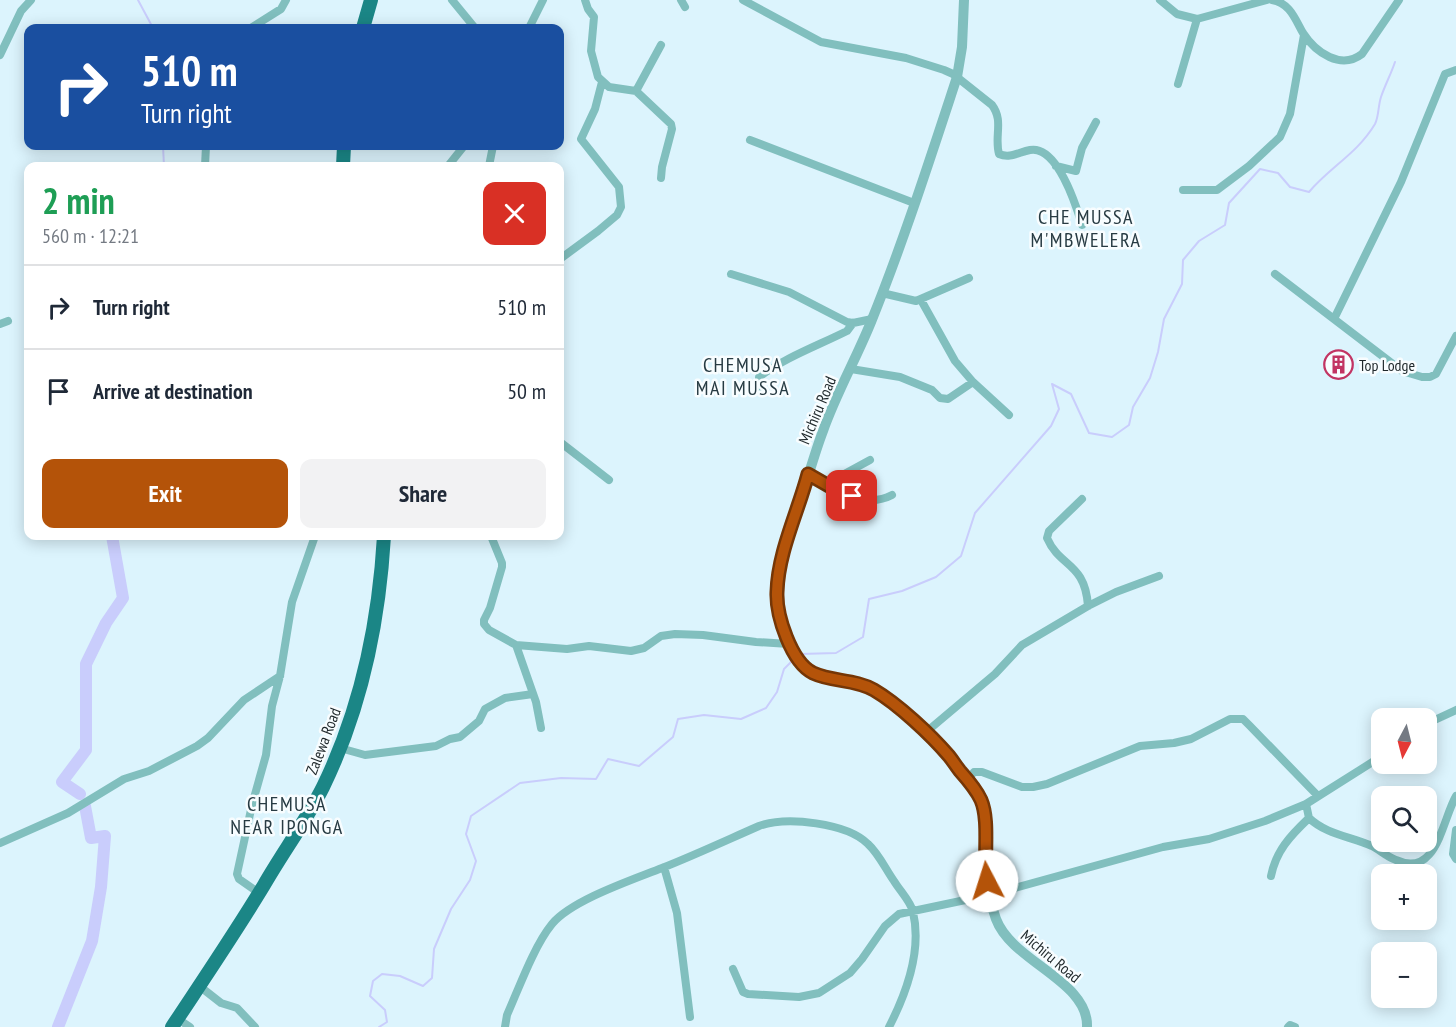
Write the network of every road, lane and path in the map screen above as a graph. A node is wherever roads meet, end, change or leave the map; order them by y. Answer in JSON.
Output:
{"nodes":[{"id":1,"x":31,"y":0,"type":"edge"},
{"id":2,"x":286,"y":0,"type":"edge"},
{"id":3,"x":371,"y":0,"type":"edge"},
{"id":4,"x":452,"y":0,"type":"edge"},
{"id":5,"x":543,"y":0,"type":"edge"},
{"id":6,"x":585,"y":0,"type":"edge"},
{"id":7,"x":743,"y":0,"type":"edge"},
{"id":8,"x":964,"y":0,"type":"edge"},
{"id":9,"x":1160,"y":0,"type":"edge"},
{"id":10,"x":1267,"y":0,"type":"edge"},
{"id":11,"x":1272,"y":0,"type":"edge"},
{"id":12,"x":1399,"y":0,"type":"edge"},
{"id":13,"x":1197,"y":19,"type":"junction"},
{"id":14,"x":257,"y":24,"type":"edge"},
{"id":15,"x":364,"y":24,"type":"edge"},
{"id":16,"x":472,"y":24,"type":"edge"},
{"id":17,"x":532,"y":24,"type":"edge"},
{"id":18,"x":1304,"y":35,"type":"junction"},
{"id":19,"x":661,"y":45,"type":"dead end"},
{"id":20,"x":0,"y":55,"type":"edge"},
{"id":21,"x":1456,"y":70,"type":"edge"},
{"id":22,"x":957,"y":77,"type":"junction"},
{"id":23,"x":602,"y":82,"type":"junction"},
{"id":24,"x":1178,"y":84,"type":"dead end"},
{"id":25,"x":636,"y":91,"type":"junction"},
{"id":26,"x":1096,"y":122,"type":"dead end"},
{"id":27,"x":750,"y":140,"type":"dead end"},
{"id":28,"x":461,"y":150,"type":"edge"},
{"id":29,"x":451,"y":162,"type":"edge"},
{"id":30,"x":1056,"y":166,"type":"junction"},
{"id":31,"x":661,"y":178,"type":"dead end"},
{"id":32,"x":1183,"y":190,"type":"dead end"},
{"id":33,"x":914,"y":203,"type":"junction"},
{"id":34,"x":1082,"y":225,"type":"dead end"},
{"id":35,"x":564,"y":256,"type":"edge"},
{"id":36,"x":730,"y":274,"type":"dead end"},
{"id":37,"x":1275,"y":274,"type":"dead end"},
{"id":38,"x":969,"y":278,"type":"dead end"},
{"id":39,"x":882,"y":293,"type":"junction"},
{"id":40,"x":921,"y":300,"type":"junction"},
{"id":41,"x":872,"y":319,"type":"junction"},
{"id":42,"x":1334,"y":319,"type":"junction"},
{"id":43,"x":853,"y":323,"type":"junction"},
{"id":44,"x":1456,"y":336,"type":"edge"},
{"id":45,"x":851,"y":369,"type":"junction"},
{"id":46,"x":973,"y":382,"type":"junction"},
{"id":47,"x":759,"y":387,"type":"dead end"},
{"id":48,"x":1009,"y":415,"type":"dead end"},
{"id":49,"x":564,"y":445,"type":"edge"},
{"id":50,"x":870,"y":460,"type":"dead end"},
{"id":51,"x":808,"y":474,"type":"junction"},
{"id":52,"x":609,"y":480,"type":"dead end"},
{"id":53,"x":826,"y":484,"type":"junction"},
{"id":54,"x":892,"y":495,"type":"dead end"},
{"id":55,"x":1082,"y":499,"type":"dead end"},
{"id":56,"x":314,"y":540,"type":"edge"},
{"id":57,"x":384,"y":540,"type":"edge"},
{"id":58,"x":493,"y":540,"type":"edge"},
{"id":59,"x":1159,"y":576,"type":"dead end"},
{"id":60,"x":1088,"y":606,"type":"junction"},
{"id":61,"x":789,"y":644,"type":"junction"},
{"id":62,"x":516,"y":645,"type":"junction"},
{"id":63,"x":280,"y":676,"type":"junction"},
{"id":64,"x":533,"y":694,"type":"junction"},
{"id":65,"x":1456,"y":710,"type":"edge"},
{"id":66,"x":1437,"y":719,"type":"edge"},
{"id":67,"x":541,"y":728,"type":"dead end"},
{"id":68,"x":925,"y":733,"type":"junction"},
{"id":69,"x":340,"y":748,"type":"junction"},
{"id":70,"x":1371,"y":763,"type":"edge"},
{"id":71,"x":968,"y":779,"type":"junction"},
{"id":72,"x":1318,"y":796,"type":"junction"},
{"id":73,"x":1456,"y":796,"type":"edge"},
{"id":74,"x":1306,"y":804,"type":"junction"},
{"id":75,"x":1309,"y":818,"type":"junction"},
{"id":76,"x":1456,"y":830,"type":"edge"},
{"id":77,"x":0,"y":843,"type":"edge"},
{"id":78,"x":1456,"y":859,"type":"edge"},
{"id":79,"x":664,"y":867,"type":"junction"},
{"id":80,"x":1271,"y":876,"type":"dead end"},
{"id":81,"x":259,"y":893,"type":"junction"},
{"id":82,"x":989,"y":895,"type":"junction"},
{"id":83,"x":913,"y":909,"type":"junction"},
{"id":84,"x":733,"y":969,"type":"dead end"},
{"id":85,"x":198,"y":985,"type":"junction"},
{"id":86,"x":690,"y":1017,"type":"dead end"},
{"id":87,"x":175,"y":1023,"type":"edge"},
{"id":88,"x":190,"y":1027,"type":"edge"},
{"id":89,"x":255,"y":1027,"type":"edge"},
{"id":90,"x":505,"y":1027,"type":"edge"},
{"id":91,"x":889,"y":1027,"type":"edge"},
{"id":92,"x":1087,"y":1027,"type":"edge"},
{"id":93,"x":1287,"y":1027,"type":"edge"},
{"id":94,"x":1295,"y":1027,"type":"edge"}],
"edges":[{"from":1,"to":20,"type":"street"},
{"from":2,"to":14,"type":"street"},
{"from":3,"to":15,"type":"highway"},
{"from":4,"to":16,"type":"street"},
{"from":5,"to":17,"type":"street"},
{"from":6,"to":23,"type":"street"},
{"from":7,"to":22,"type":"street"},
{"from":8,"to":22,"type":"street","name":"Michiru Road"},
{"from":9,"to":13,"type":"street"},
{"from":10,"to":13,"type":"street"},
{"from":11,"to":18,"type":"street"},
{"from":12,"to":18,"type":"street"},
{"from":13,"to":24,"type":"street"},
{"from":18,"to":32,"type":"street"},
{"from":19,"to":25,"type":"street"},
{"from":21,"to":42,"type":"street"},
{"from":22,"to":30,"type":"street"},
{"from":22,"to":33,"type":"street","name":"Michiru Road"},
{"from":23,"to":25,"type":"street"},
{"from":23,"to":35,"type":"street"},
{"from":25,"to":31,"type":"street"},
{"from":26,"to":30,"type":"street"},
{"from":27,"to":33,"type":"street"},
{"from":28,"to":29,"type":"street"},
{"from":30,"to":34,"type":"street"},
{"from":33,"to":39,"type":"street","name":"Michiru Road"},
{"from":36,"to":43,"type":"street"},
{"from":37,"to":42,"type":"street"},
{"from":38,"to":40,"type":"street"},
{"from":39,"to":40,"type":"street"},
{"from":39,"to":41,"type":"street","name":"Michiru Road"},
{"from":40,"to":46,"type":"street"},
{"from":41,"to":43,"type":"street"},
{"from":41,"to":45,"type":"street","name":"Michiru Road"},
{"from":42,"to":44,"type":"street"},
{"from":43,"to":47,"type":"street"},
{"from":45,"to":46,"type":"street"},
{"from":45,"to":51,"type":"street","name":"Michiru Road"},
{"from":46,"to":48,"type":"street"},
{"from":49,"to":52,"type":"street"},
{"from":50,"to":53,"type":"street"},
{"from":51,"to":53,"type":"street"},
{"from":51,"to":61,"type":"street","name":"Michiru Road"},
{"from":53,"to":54,"type":"street"},
{"from":55,"to":60,"type":"street"},
{"from":56,"to":63,"type":"street"},
{"from":57,"to":69,"type":"highway","name":"Zalewa Road"},
{"from":58,"to":62,"type":"street"},
{"from":59,"to":60,"type":"street"},
{"from":60,"to":68,"type":"street"},
{"from":61,"to":62,"type":"street"},
{"from":61,"to":68,"type":"street","name":"Michiru Road"},
{"from":62,"to":64,"type":"street"},
{"from":63,"to":77,"type":"street"},
{"from":63,"to":81,"type":"street"},
{"from":64,"to":67,"type":"street"},
{"from":64,"to":69,"type":"street"},
{"from":65,"to":66,"type":"street"},
{"from":68,"to":71,"type":"street","name":"Michiru Road"},
{"from":69,"to":81,"type":"highway","name":"Zalewa Road"},
{"from":70,"to":72,"type":"street"},
{"from":71,"to":72,"type":"street"},
{"from":71,"to":82,"type":"street","name":"Michiru Road"},
{"from":72,"to":74,"type":"street"},
{"from":73,"to":75,"type":"street"},
{"from":74,"to":75,"type":"street"},
{"from":74,"to":82,"type":"street"},
{"from":75,"to":80,"type":"street"},
{"from":76,"to":78,"type":"street"},
{"from":79,"to":83,"type":"street"},
{"from":79,"to":86,"type":"street"},
{"from":79,"to":90,"type":"street"},
{"from":81,"to":85,"type":"highway","name":"Zalewa Road"},
{"from":82,"to":83,"type":"street"},
{"from":82,"to":92,"type":"street","name":"Michiru Road"},
{"from":83,"to":84,"type":"street"},
{"from":83,"to":91,"type":"street"},
{"from":85,"to":87,"type":"highway","name":"Zalewa Road"},
{"from":85,"to":89,"type":"street"},
{"from":87,"to":88,"type":"street"},
{"from":93,"to":94,"type":"street"}]}
